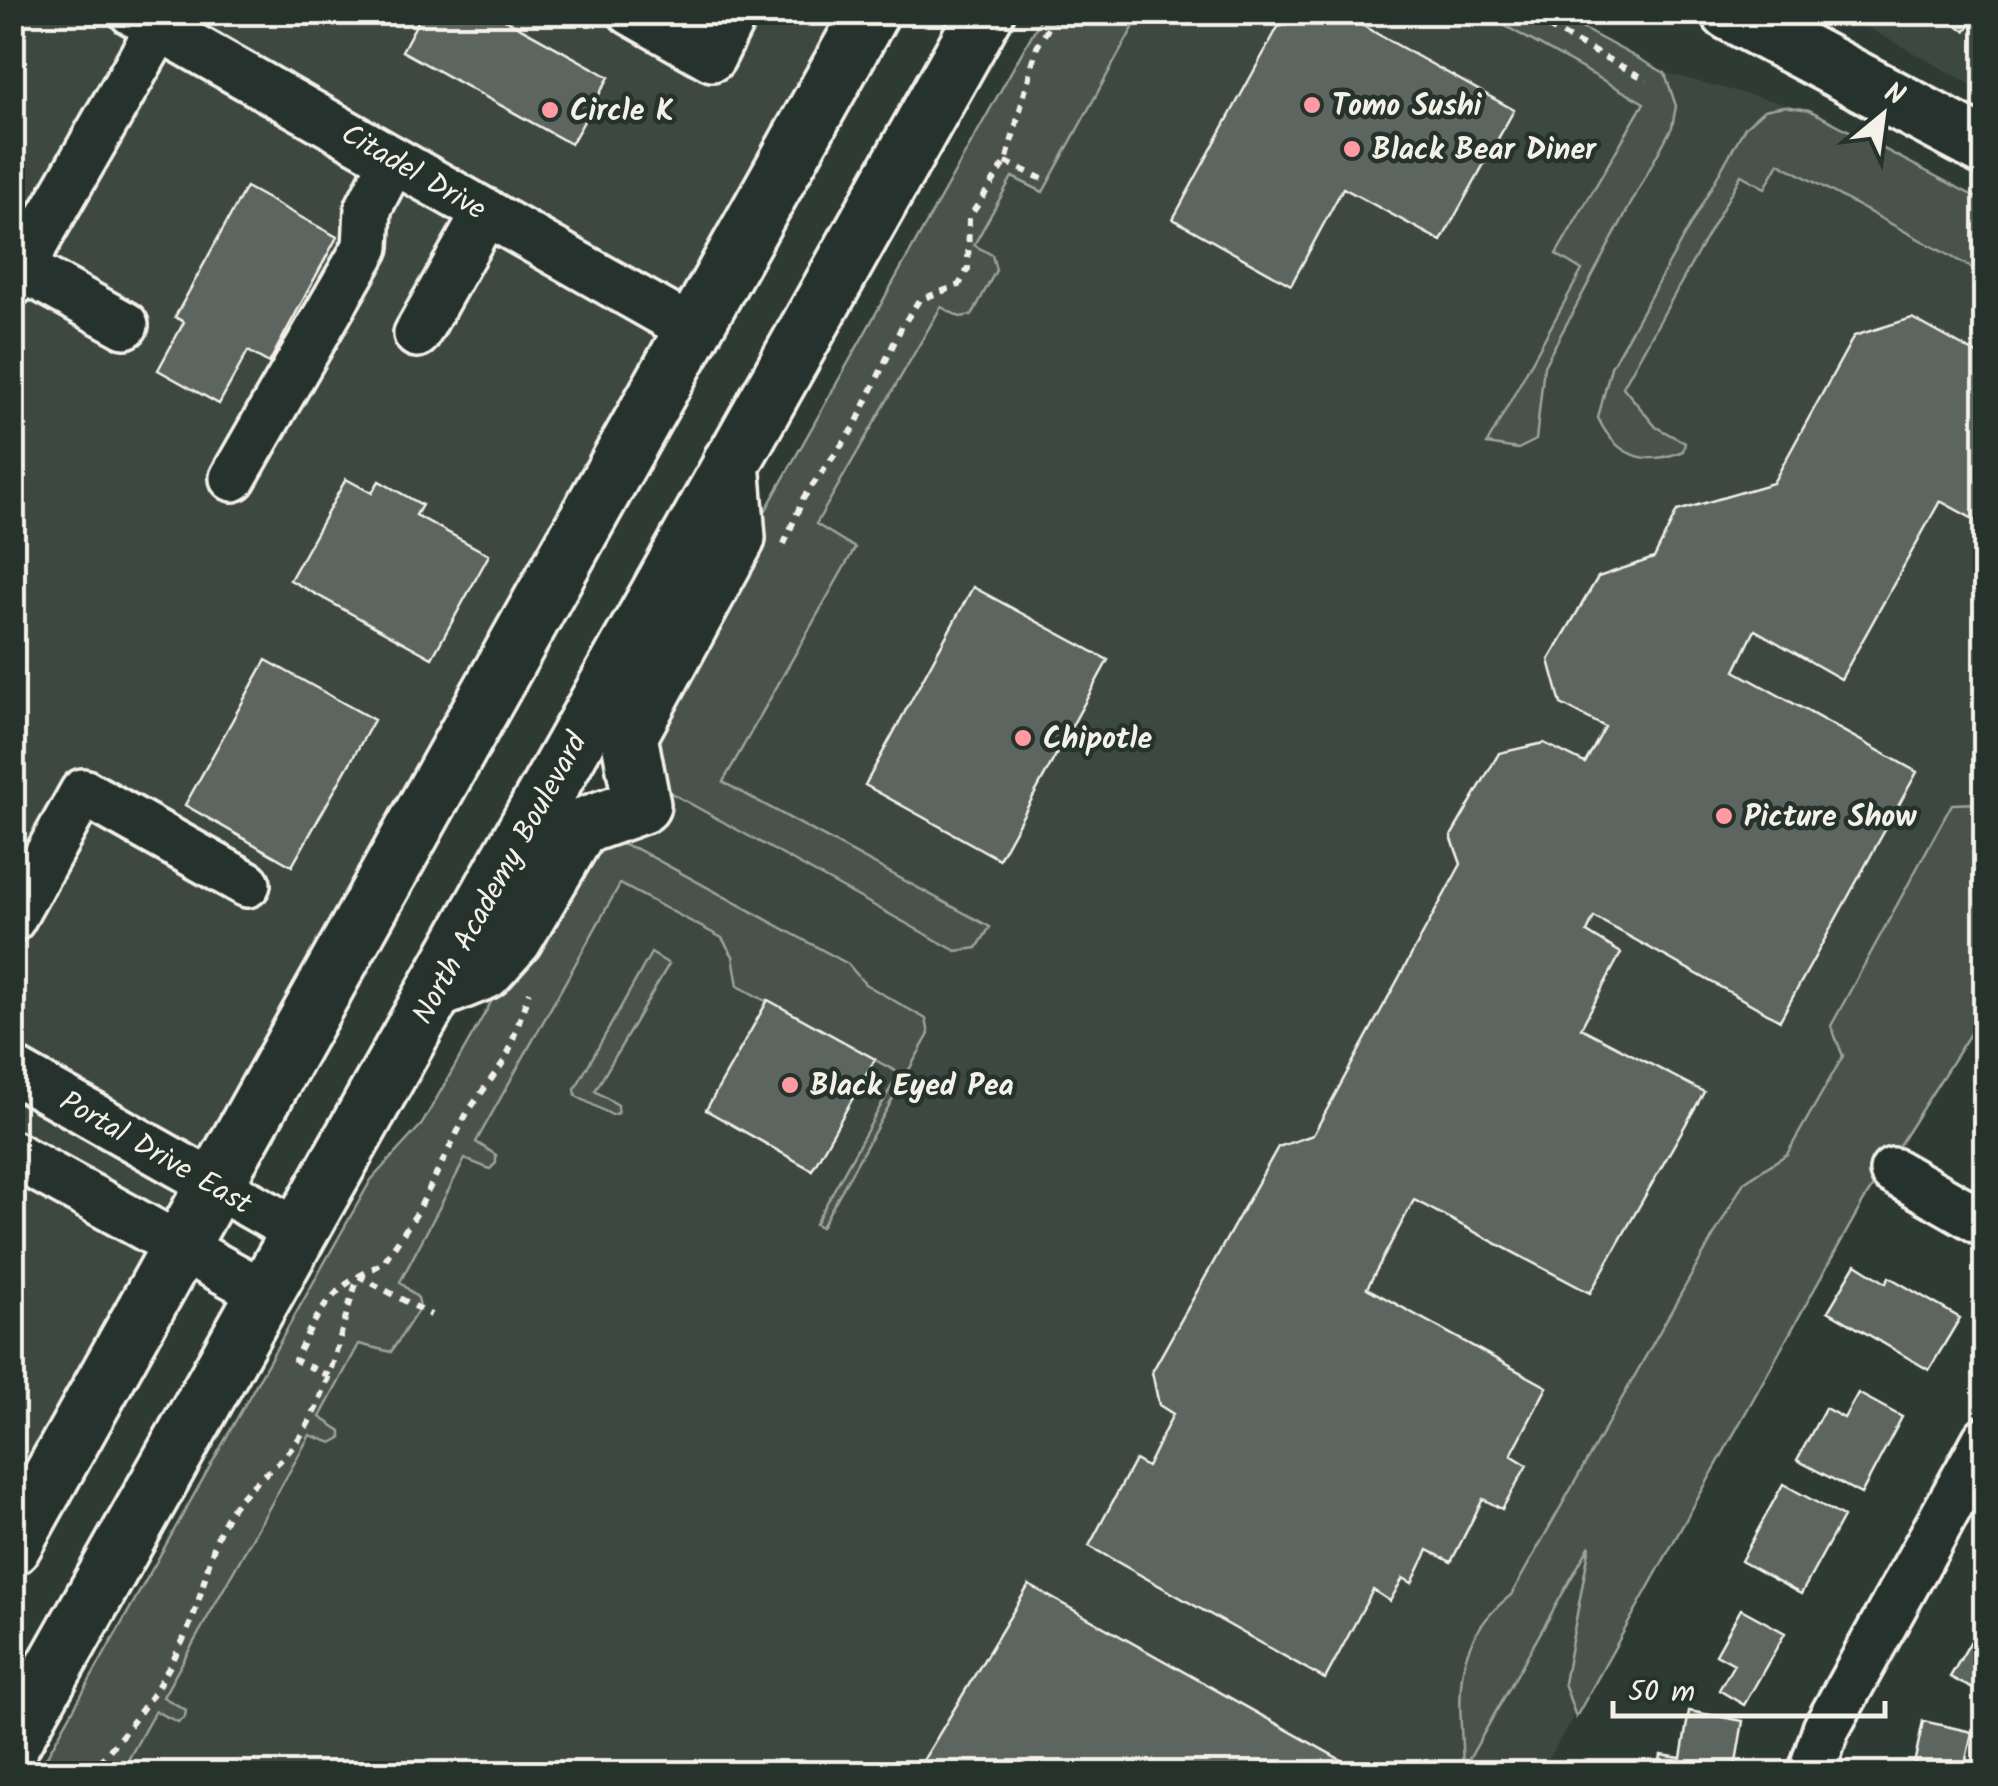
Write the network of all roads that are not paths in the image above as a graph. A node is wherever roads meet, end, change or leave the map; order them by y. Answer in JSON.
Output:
{"nodes":[{"id":1,"x":735,"y":12,"type":"edge"},
{"id":2,"x":871,"y":12,"type":"edge"},
{"id":3,"x":986,"y":12,"type":"edge"},
{"id":4,"x":1729,"y":12,"type":"edge"},
{"id":5,"x":153,"y":18,"type":"edge"},
{"id":6,"x":652,"y":18,"type":"edge"},
{"id":7,"x":1986,"y":148,"type":"edge"},
{"id":8,"x":394,"y":160,"type":"junction"},
{"id":9,"x":486,"y":212,"type":"junction"},
{"id":10,"x":17,"y":276,"type":"edge"},
{"id":11,"x":125,"y":325,"type":"dead end"},
{"id":12,"x":695,"y":331,"type":"junction"},
{"id":13,"x":417,"y":334,"type":"dead end"},
{"id":14,"x":732,"y":462,"type":"junction"},
{"id":15,"x":233,"y":478,"type":"dead end"},
{"id":16,"x":247,"y":884,"type":"dead end"},
{"id":17,"x":12,"y":919,"type":"edge"},
{"id":18,"x":436,"y":991,"type":"junction"},
{"id":19,"x":12,"y":1070,"type":"edge"},
{"id":20,"x":12,"y":1154,"type":"edge"},
{"id":21,"x":1893,"y":1170,"type":"dead end"},
{"id":22,"x":216,"y":1185,"type":"junction"},
{"id":23,"x":1986,"y":1224,"type":"edge"},
{"id":24,"x":300,"y":1234,"type":"junction"},
{"id":25,"x":181,"y":1247,"type":"junction"},
{"id":26,"x":266,"y":1294,"type":"junction"},
{"id":27,"x":1986,"y":1439,"type":"edge"},
{"id":28,"x":12,"y":1547,"type":"edge"},
{"id":29,"x":12,"y":1743,"type":"edge"},
{"id":30,"x":1811,"y":1774,"type":"edge"}],
"edges":[{"from":1,"to":6,"type":"street"},
{"from":2,"to":12,"type":"main road"},
{"from":3,"to":14,"type":"main road","name":"North Academy Boulevard"},
{"from":4,"to":7,"type":"main road"},
{"from":5,"to":8,"type":"street","name":"Citadel Drive"},
{"from":5,"to":10,"type":"street"},
{"from":8,"to":9,"type":"street","name":"Citadel Drive"},
{"from":8,"to":15,"type":"street"},
{"from":9,"to":12,"type":"street","name":"Citadel Drive"},
{"from":9,"to":13,"type":"street"},
{"from":10,"to":11,"type":"street"},
{"from":12,"to":22,"type":"main road"},
{"from":14,"to":18,"type":"main road","name":"North Academy Boulevard"},
{"from":14,"to":18,"type":"main road"},
{"from":16,"to":17,"type":"street"},
{"from":18,"to":24,"type":"main road","name":"North Academy Boulevard"},
{"from":19,"to":22,"type":"street","name":"Portal Drive East"},
{"from":20,"to":25,"type":"street"},
{"from":21,"to":23,"type":"street"},
{"from":22,"to":24,"type":"street","name":"Portal Drive East"},
{"from":22,"to":25,"type":"main road"},
{"from":24,"to":26,"type":"main road","name":"North Academy Boulevard"},
{"from":25,"to":26,"type":"street"},
{"from":25,"to":28,"type":"main road"},
{"from":26,"to":29,"type":"main road","name":"North Academy Boulevard"},
{"from":27,"to":30,"type":"street"}]}
